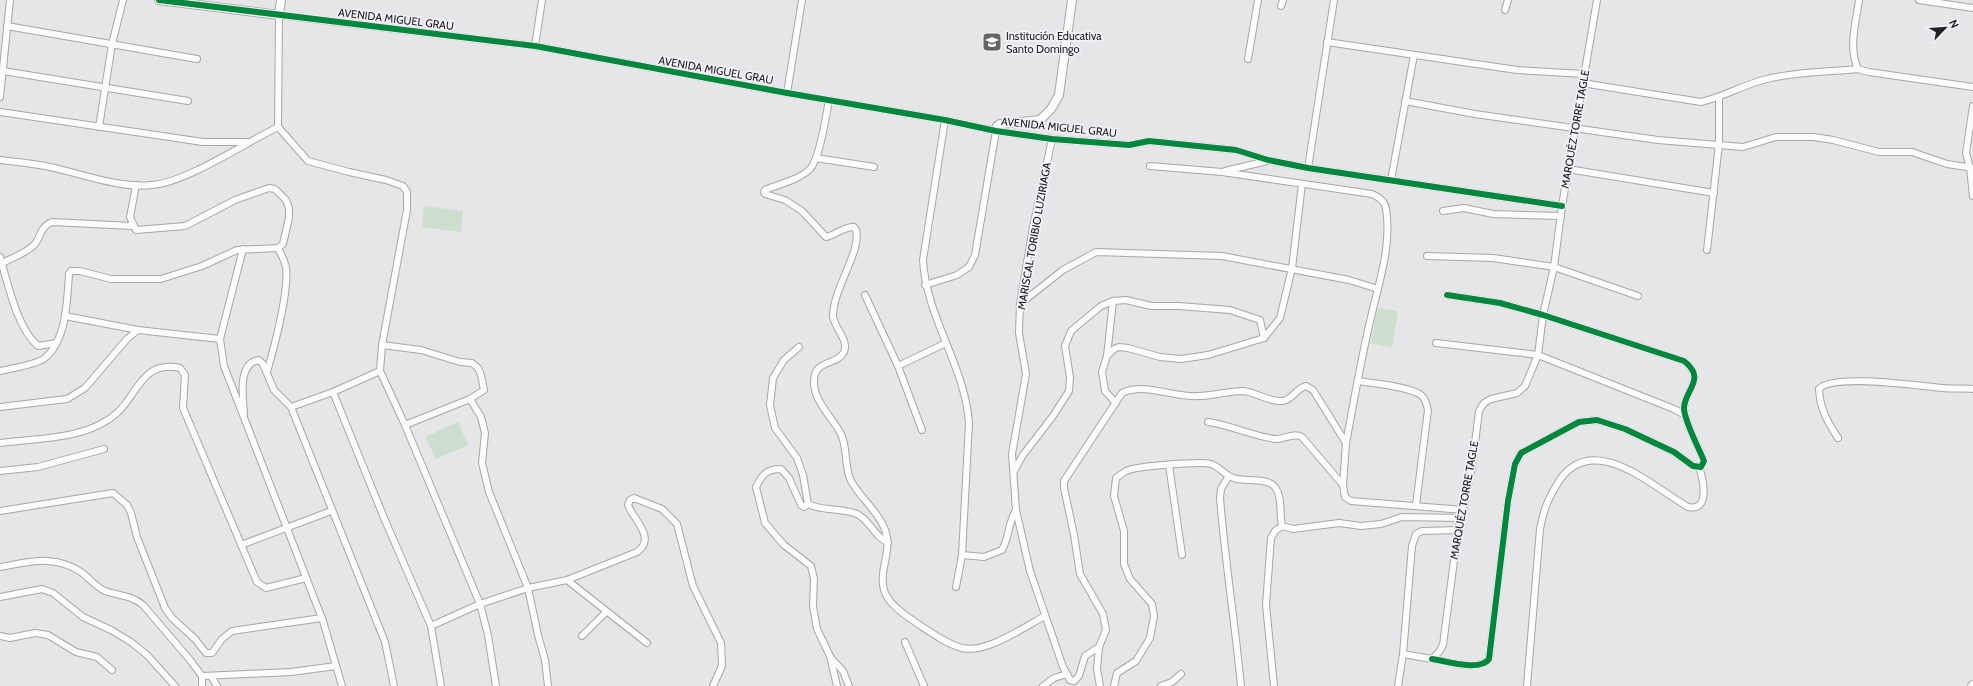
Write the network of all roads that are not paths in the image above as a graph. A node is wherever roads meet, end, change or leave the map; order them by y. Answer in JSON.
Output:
{"nodes":[{"id":1,"x":10,"y":0,"type":"edge"},
{"id":2,"x":123,"y":0,"type":"edge"},
{"id":3,"x":159,"y":0,"type":"edge"},
{"id":4,"x":282,"y":0,"type":"edge"},
{"id":5,"x":542,"y":0,"type":"edge"},
{"id":6,"x":802,"y":0,"type":"edge"},
{"id":7,"x":1072,"y":0,"type":"edge"},
{"id":8,"x":1258,"y":0,"type":"edge"},
{"id":9,"x":1334,"y":0,"type":"edge"},
{"id":10,"x":1508,"y":0,"type":"edge"},
{"id":11,"x":1597,"y":0,"type":"edge"},
{"id":12,"x":1859,"y":0,"type":"edge"},
{"id":13,"x":1919,"y":0,"type":"edge"},
{"id":14,"x":1973,"y":8,"type":"edge"},
{"id":15,"x":1506,"y":10,"type":"dead end"},
{"id":16,"x":279,"y":15,"type":"junction"},
{"id":17,"x":7,"y":26,"type":"junction"},
{"id":18,"x":1327,"y":42,"type":"junction"},
{"id":19,"x":112,"y":44,"type":"junction"},
{"id":20,"x":535,"y":46,"type":"junction"},
{"id":21,"x":1414,"y":55,"type":"junction"},
{"id":22,"x":1248,"y":58,"type":"dead end"},
{"id":23,"x":197,"y":59,"type":"dead end"},
{"id":24,"x":1858,"y":69,"type":"junction"},
{"id":25,"x":3,"y":71,"type":"junction"},
{"id":26,"x":1584,"y":74,"type":"junction"},
{"id":27,"x":1582,"y":83,"type":"junction"},
{"id":28,"x":1973,"y":87,"type":"edge"},
{"id":29,"x":105,"y":88,"type":"junction"},
{"id":30,"x":787,"y":93,"type":"junction"},
{"id":31,"x":0,"y":97,"type":"edge"},
{"id":32,"x":1719,"y":98,"type":"junction"},
{"id":33,"x":829,"y":100,"type":"junction"},
{"id":34,"x":188,"y":101,"type":"dead end"},
{"id":35,"x":1405,"y":101,"type":"junction"},
{"id":36,"x":1973,"y":106,"type":"edge"},
{"id":37,"x":0,"y":112,"type":"edge"},
{"id":38,"x":945,"y":120,"type":"junction"},
{"id":39,"x":100,"y":127,"type":"junction"},
{"id":40,"x":278,"y":127,"type":"junction"},
{"id":41,"x":1574,"y":127,"type":"junction"},
{"id":42,"x":996,"y":131,"type":"junction"},
{"id":43,"x":1052,"y":139,"type":"junction"},
{"id":44,"x":248,"y":142,"type":"junction"},
{"id":45,"x":1719,"y":144,"type":"junction"},
{"id":46,"x":816,"y":158,"type":"junction"},
{"id":47,"x":0,"y":160,"type":"edge"},
{"id":48,"x":1268,"y":160,"type":"junction"},
{"id":49,"x":1150,"y":166,"type":"dead end"},
{"id":50,"x":874,"y":167,"type":"dead end"},
{"id":51,"x":1308,"y":168,"type":"junction"},
{"id":52,"x":1972,"y":168,"type":"edge"},
{"id":53,"x":1568,"y":170,"type":"junction"},
{"id":54,"x":1222,"y":172,"type":"junction"},
{"id":55,"x":1391,"y":180,"type":"junction"},
{"id":56,"x":1302,"y":184,"type":"junction"},
{"id":57,"x":136,"y":185,"type":"junction"},
{"id":58,"x":1714,"y":192,"type":"junction"},
{"id":59,"x":1973,"y":196,"type":"edge"},
{"id":60,"x":1562,"y":206,"type":"junction"},
{"id":61,"x":1443,"y":211,"type":"dead end"},
{"id":62,"x":1561,"y":216,"type":"junction"},
{"id":63,"x":132,"y":226,"type":"junction"},
{"id":64,"x":278,"y":248,"type":"junction"},
{"id":65,"x":243,"y":249,"type":"junction"},
{"id":66,"x":1707,"y":250,"type":"dead end"},
{"id":67,"x":1427,"y":256,"type":"dead end"},
{"id":68,"x":1,"y":260,"type":"edge"},
{"id":69,"x":1554,"y":267,"type":"junction"},
{"id":70,"x":1292,"y":268,"type":"junction"},
{"id":71,"x":2,"y":270,"type":"edge"},
{"id":72,"x":926,"y":285,"type":"junction"},
{"id":73,"x":1378,"y":289,"type":"junction"},
{"id":74,"x":865,"y":295,"type":"dead end"},
{"id":75,"x":1447,"y":295,"type":"dead end"},
{"id":76,"x":1638,"y":296,"type":"dead end"},
{"id":77,"x":1113,"y":301,"type":"junction"},
{"id":78,"x":1020,"y":304,"type":"junction"},
{"id":79,"x":1543,"y":315,"type":"junction"},
{"id":80,"x":65,"y":316,"type":"junction"},
{"id":81,"x":138,"y":330,"type":"junction"},
{"id":82,"x":1264,"y":338,"type":"junction"},
{"id":83,"x":220,"y":339,"type":"junction"},
{"id":84,"x":56,"y":343,"type":"junction"},
{"id":85,"x":946,"y":343,"type":"junction"},
{"id":86,"x":1436,"y":343,"type":"dead end"},
{"id":87,"x":382,"y":345,"type":"junction"},
{"id":88,"x":799,"y":346,"type":"dead end"},
{"id":89,"x":1538,"y":355,"type":"junction"},
{"id":90,"x":1107,"y":356,"type":"junction"},
{"id":91,"x":898,"y":366,"type":"junction"},
{"id":92,"x":0,"y":371,"type":"edge"},
{"id":93,"x":380,"y":371,"type":"junction"},
{"id":94,"x":267,"y":372,"type":"junction"},
{"id":95,"x":1358,"y":381,"type":"junction"},
{"id":96,"x":1973,"y":389,"type":"edge"},
{"id":97,"x":333,"y":392,"type":"junction"},
{"id":98,"x":470,"y":399,"type":"junction"},
{"id":99,"x":1116,"y":402,"type":"junction"},
{"id":100,"x":0,"y":407,"type":"edge"},
{"id":101,"x":291,"y":407,"type":"junction"},
{"id":102,"x":1685,"y":415,"type":"junction"},
{"id":103,"x":244,"y":419,"type":"junction"},
{"id":104,"x":1208,"y":422,"type":"dead end"},
{"id":105,"x":405,"y":425,"type":"junction"},
{"id":106,"x":922,"y":430,"type":"dead end"},
{"id":107,"x":1838,"y":438,"type":"dead end"},
{"id":108,"x":0,"y":443,"type":"edge"},
{"id":109,"x":1346,"y":443,"type":"junction"},
{"id":110,"x":104,"y":449,"type":"dead end"},
{"id":111,"x":1169,"y":465,"type":"junction"},
{"id":112,"x":1699,"y":467,"type":"junction"},
{"id":113,"x":0,"y":471,"type":"edge"},
{"id":114,"x":1014,"y":471,"type":"junction"},
{"id":115,"x":1228,"y":477,"type":"junction"},
{"id":116,"x":1343,"y":485,"type":"junction"},
{"id":117,"x":808,"y":504,"type":"junction"},
{"id":118,"x":1416,"y":506,"type":"junction"},
{"id":119,"x":1016,"y":510,"type":"junction"},
{"id":120,"x":1464,"y":510,"type":"junction"},
{"id":121,"x":0,"y":511,"type":"edge"},
{"id":122,"x":331,"y":511,"type":"junction"},
{"id":123,"x":1462,"y":518,"type":"junction"},
{"id":124,"x":1282,"y":526,"type":"junction"},
{"id":125,"x":286,"y":528,"type":"junction"},
{"id":126,"x":1458,"y":530,"type":"junction"},
{"id":127,"x":888,"y":542,"type":"junction"},
{"id":128,"x":241,"y":545,"type":"junction"},
{"id":129,"x":962,"y":555,"type":"junction"},
{"id":130,"x":1182,"y":555,"type":"dead end"},
{"id":131,"x":0,"y":567,"type":"edge"},
{"id":132,"x":306,"y":578,"type":"junction"},
{"id":133,"x":567,"y":580,"type":"junction"},
{"id":134,"x":956,"y":587,"type":"dead end"},
{"id":135,"x":528,"y":588,"type":"junction"},
{"id":136,"x":0,"y":597,"type":"edge"},
{"id":137,"x":480,"y":604,"type":"junction"},
{"id":138,"x":606,"y":612,"type":"junction"},
{"id":139,"x":1045,"y":616,"type":"junction"},
{"id":140,"x":322,"y":618,"type":"junction"},
{"id":141,"x":431,"y":626,"type":"junction"},
{"id":142,"x":0,"y":636,"type":"edge"},
{"id":143,"x":582,"y":636,"type":"dead end"},
{"id":144,"x":905,"y":642,"type":"dead end"},
{"id":145,"x":646,"y":643,"type":"dead end"},
{"id":146,"x":1099,"y":647,"type":"junction"},
{"id":147,"x":1403,"y":654,"type":"junction"},
{"id":148,"x":830,"y":656,"type":"junction"},
{"id":149,"x":1432,"y":659,"type":"junction"},
{"id":150,"x":336,"y":666,"type":"junction"},
{"id":151,"x":112,"y":670,"type":"dead end"},
{"id":152,"x":1066,"y":674,"type":"junction"},
{"id":153,"x":1181,"y":674,"type":"dead end"},
{"id":154,"x":202,"y":676,"type":"junction"},
{"id":155,"x":211,"y":676,"type":"junction"},
{"id":156,"x":175,"y":686,"type":"edge"},
{"id":157,"x":202,"y":686,"type":"edge"},
{"id":158,"x":216,"y":686,"type":"edge"},
{"id":159,"x":342,"y":686,"type":"edge"},
{"id":160,"x":394,"y":686,"type":"edge"},
{"id":161,"x":441,"y":686,"type":"edge"},
{"id":162,"x":496,"y":686,"type":"edge"},
{"id":163,"x":548,"y":686,"type":"edge"},
{"id":164,"x":713,"y":686,"type":"edge"},
{"id":165,"x":837,"y":686,"type":"edge"},
{"id":166,"x":849,"y":686,"type":"edge"},
{"id":167,"x":924,"y":686,"type":"edge"},
{"id":168,"x":1043,"y":686,"type":"edge"},
{"id":169,"x":1100,"y":686,"type":"edge"},
{"id":170,"x":1114,"y":686,"type":"edge"},
{"id":171,"x":1161,"y":686,"type":"edge"},
{"id":172,"x":1241,"y":686,"type":"edge"},
{"id":173,"x":1274,"y":686,"type":"edge"},
{"id":174,"x":1398,"y":686,"type":"edge"},
{"id":175,"x":1527,"y":686,"type":"edge"}],
"edges":[{"from":1,"to":17,"type":"street"},
{"from":2,"to":19,"type":"street"},
{"from":3,"to":16,"type":"street","name":"AVENIDA MIGUEL GRAU"},
{"from":4,"to":16,"type":"street"},
{"from":5,"to":20,"type":"street"},
{"from":6,"to":30,"type":"street"},
{"from":7,"to":42,"type":"street"},
{"from":8,"to":22,"type":"street"},
{"from":9,"to":18,"type":"street"},
{"from":10,"to":15,"type":"street"},
{"from":11,"to":26,"type":"street","name":"MARQUÉZ TORRE TAGLE"},
{"from":12,"to":24,"type":"street"},
{"from":13,"to":14,"type":"street"},
{"from":16,"to":20,"type":"street","name":"AVENIDA MIGUEL GRAU"},
{"from":16,"to":40,"type":"street"},
{"from":17,"to":19,"type":"street"},
{"from":17,"to":25,"type":"street"},
{"from":18,"to":21,"type":"street"},
{"from":18,"to":51,"type":"street"},
{"from":19,"to":23,"type":"street"},
{"from":19,"to":29,"type":"street"},
{"from":20,"to":30,"type":"street","name":"AVENIDA MIGUEL GRAU"},
{"from":21,"to":26,"type":"street"},
{"from":21,"to":35,"type":"street"},
{"from":24,"to":28,"type":"street"},
{"from":24,"to":32,"type":"street"},
{"from":25,"to":29,"type":"street"},
{"from":25,"to":31,"type":"street"},
{"from":26,"to":27,"type":"street","name":"MARQUÉZ TORRE TAGLE"},
{"from":27,"to":32,"type":"street"},
{"from":27,"to":41,"type":"street","name":"MARQUÉZ TORRE TAGLE"},
{"from":29,"to":34,"type":"street"},
{"from":29,"to":39,"type":"street"},
{"from":30,"to":33,"type":"street","name":"AVENIDA MIGUEL GRAU"},
{"from":32,"to":45,"type":"street"},
{"from":33,"to":38,"type":"street","name":"AVENIDA MIGUEL GRAU"},
{"from":33,"to":46,"type":"street"},
{"from":35,"to":41,"type":"street"},
{"from":35,"to":55,"type":"street"},
{"from":36,"to":52,"type":"street"},
{"from":37,"to":39,"type":"street"},
{"from":38,"to":42,"type":"street","name":"AVENIDA MIGUEL GRAU"},
{"from":38,"to":72,"type":"street"},
{"from":39,"to":44,"type":"street"},
{"from":40,"to":44,"type":"street"},
{"from":40,"to":87,"type":"street"},
{"from":41,"to":45,"type":"street"},
{"from":41,"to":53,"type":"street","name":"MARQUÉZ TORRE TAGLE"},
{"from":42,"to":43,"type":"street","name":"AVENIDA MIGUEL GRAU"},
{"from":42,"to":72,"type":"street"},
{"from":43,"to":48,"type":"street","name":"AVENIDA MIGUEL GRAU"},
{"from":43,"to":78,"type":"street","name":"MARISCAL TORIBIO LUZIRIAGA"},
{"from":44,"to":57,"type":"street"},
{"from":45,"to":52,"type":"street"},
{"from":45,"to":58,"type":"street"},
{"from":46,"to":50,"type":"street"},
{"from":46,"to":127,"type":"street"},
{"from":47,"to":57,"type":"street"},
{"from":48,"to":51,"type":"street","name":"AVENIDA MIGUEL GRAU"},
{"from":48,"to":54,"type":"street"},
{"from":49,"to":54,"type":"street"},
{"from":51,"to":55,"type":"street","name":"AVENIDA MIGUEL GRAU"},
{"from":52,"to":59,"type":"street"},
{"from":53,"to":58,"type":"street"},
{"from":53,"to":60,"type":"street","name":"MARQUÉZ TORRE TAGLE"},
{"from":54,"to":56,"type":"street"},
{"from":55,"to":60,"type":"street","name":"AVENIDA MIGUEL GRAU"},
{"from":56,"to":70,"type":"street"},
{"from":56,"to":73,"type":"street"},
{"from":57,"to":63,"type":"street"},
{"from":58,"to":66,"type":"street"},
{"from":60,"to":62,"type":"street","name":"MARQUÉZ TORRE TAGLE"},
{"from":61,"to":62,"type":"street"},
{"from":62,"to":69,"type":"street","name":"MARQUÉZ TORRE TAGLE"},
{"from":63,"to":64,"type":"street"},
{"from":63,"to":68,"type":"street"},
{"from":64,"to":65,"type":"street"},
{"from":64,"to":94,"type":"street"},
{"from":65,"to":80,"type":"street"},
{"from":65,"to":83,"type":"street"},
{"from":67,"to":69,"type":"street"},
{"from":68,"to":71,"type":"street"},
{"from":69,"to":76,"type":"street"},
{"from":69,"to":79,"type":"street","name":"MARQUÉZ TORRE TAGLE"},
{"from":70,"to":73,"type":"street"},
{"from":70,"to":78,"type":"street"},
{"from":70,"to":82,"type":"street"},
{"from":71,"to":84,"type":"street"},
{"from":72,"to":85,"type":"street"},
{"from":73,"to":95,"type":"street"},
{"from":74,"to":91,"type":"street"},
{"from":75,"to":79,"type":"street"},
{"from":77,"to":82,"type":"street"},
{"from":77,"to":90,"type":"street"},
{"from":77,"to":114,"type":"street"},
{"from":78,"to":114,"type":"street","name":"MARISCAL TORIBIO LUZIRIAGA"},
{"from":79,"to":89,"type":"street","name":"MARQUÉZ TORRE TAGLE"},
{"from":79,"to":102,"type":"street"},
{"from":80,"to":81,"type":"street"},
{"from":80,"to":84,"type":"street"},
{"from":81,"to":83,"type":"street"},
{"from":81,"to":100,"type":"street"},
{"from":82,"to":90,"type":"street"},
{"from":83,"to":103,"type":"street"},
{"from":84,"to":92,"type":"street"},
{"from":85,"to":91,"type":"street"},
{"from":85,"to":129,"type":"street"},
{"from":86,"to":89,"type":"street"},
{"from":87,"to":93,"type":"street"},
{"from":87,"to":98,"type":"street"},
{"from":88,"to":117,"type":"street"},
{"from":89,"to":102,"type":"street"},
{"from":89,"to":120,"type":"street","name":"MARQUÉZ TORRE TAGLE"},
{"from":90,"to":99,"type":"street"},
{"from":91,"to":106,"type":"street"},
{"from":93,"to":97,"type":"street"},
{"from":93,"to":105,"type":"street"},
{"from":94,"to":101,"type":"street"},
{"from":94,"to":103,"type":"street"},
{"from":95,"to":109,"type":"street"},
{"from":95,"to":118,"type":"street"},
{"from":96,"to":107,"type":"street"},
{"from":97,"to":101,"type":"street"},
{"from":97,"to":141,"type":"street"},
{"from":98,"to":105,"type":"street"},
{"from":98,"to":135,"type":"street"},
{"from":99,"to":109,"type":"street"},
{"from":99,"to":146,"type":"street"},
{"from":101,"to":122,"type":"street"},
{"from":102,"to":112,"type":"street"},
{"from":103,"to":125,"type":"street"},
{"from":104,"to":116,"type":"street"},
{"from":105,"to":137,"type":"street"},
{"from":108,"to":128,"type":"street"},
{"from":109,"to":116,"type":"street"},
{"from":110,"to":113,"type":"street"},
{"from":111,"to":115,"type":"street"},
{"from":111,"to":130,"type":"street"},
{"from":111,"to":170,"type":"street"},
{"from":112,"to":149,"type":"street"},
{"from":112,"to":175,"type":"street"},
{"from":114,"to":119,"type":"street","name":"MARISCAL TORIBIO LUZIRIAGA"},
{"from":115,"to":124,"type":"street"},
{"from":115,"to":172,"type":"street"},
{"from":116,"to":118,"type":"street"},
{"from":117,"to":127,"type":"street"},
{"from":117,"to":148,"type":"street"},
{"from":118,"to":120,"type":"street"},
{"from":119,"to":129,"type":"street"},
{"from":119,"to":139,"type":"street","name":"MARISCAL TORIBIO LUZIRIAGA"},
{"from":120,"to":123,"type":"street","name":"MARQUÉZ TORRE TAGLE"},
{"from":121,"to":140,"type":"street"},
{"from":122,"to":125,"type":"street"},
{"from":122,"to":160,"type":"street"},
{"from":123,"to":124,"type":"street"},
{"from":123,"to":126,"type":"street","name":"MARQUÉZ TORRE TAGLE"},
{"from":124,"to":173,"type":"street"},
{"from":125,"to":128,"type":"street"},
{"from":125,"to":132,"type":"street"},
{"from":126,"to":147,"type":"street"},
{"from":126,"to":149,"type":"street","name":"MARQUÉZ TORRE TAGLE"},
{"from":127,"to":139,"type":"street"},
{"from":128,"to":132,"type":"street"},
{"from":129,"to":134,"type":"street"},
{"from":131,"to":154,"type":"street"},
{"from":132,"to":140,"type":"street"},
{"from":133,"to":135,"type":"street"},
{"from":133,"to":138,"type":"street"},
{"from":133,"to":164,"type":"street"},
{"from":135,"to":137,"type":"street"},
{"from":135,"to":163,"type":"street"},
{"from":136,"to":156,"type":"street"},
{"from":137,"to":141,"type":"street"},
{"from":137,"to":162,"type":"street"},
{"from":138,"to":143,"type":"street"},
{"from":138,"to":145,"type":"street"},
{"from":139,"to":152,"type":"street","name":"MARISCAL TORIBIO LUZIRIAGA"},
{"from":140,"to":150,"type":"street"},
{"from":141,"to":161,"type":"street"},
{"from":142,"to":151,"type":"street"},
{"from":144,"to":167,"type":"street"},
{"from":146,"to":152,"type":"street"},
{"from":146,"to":169,"type":"street"},
{"from":147,"to":149,"type":"street"},
{"from":147,"to":174,"type":"street"},
{"from":148,"to":165,"type":"street"},
{"from":148,"to":166,"type":"street"},
{"from":150,"to":155,"type":"street"},
{"from":150,"to":159,"type":"street"},
{"from":152,"to":168,"type":"street"},
{"from":153,"to":171,"type":"street"},
{"from":154,"to":155,"type":"street"},
{"from":154,"to":157,"type":"street"},
{"from":155,"to":158,"type":"street"}]}
